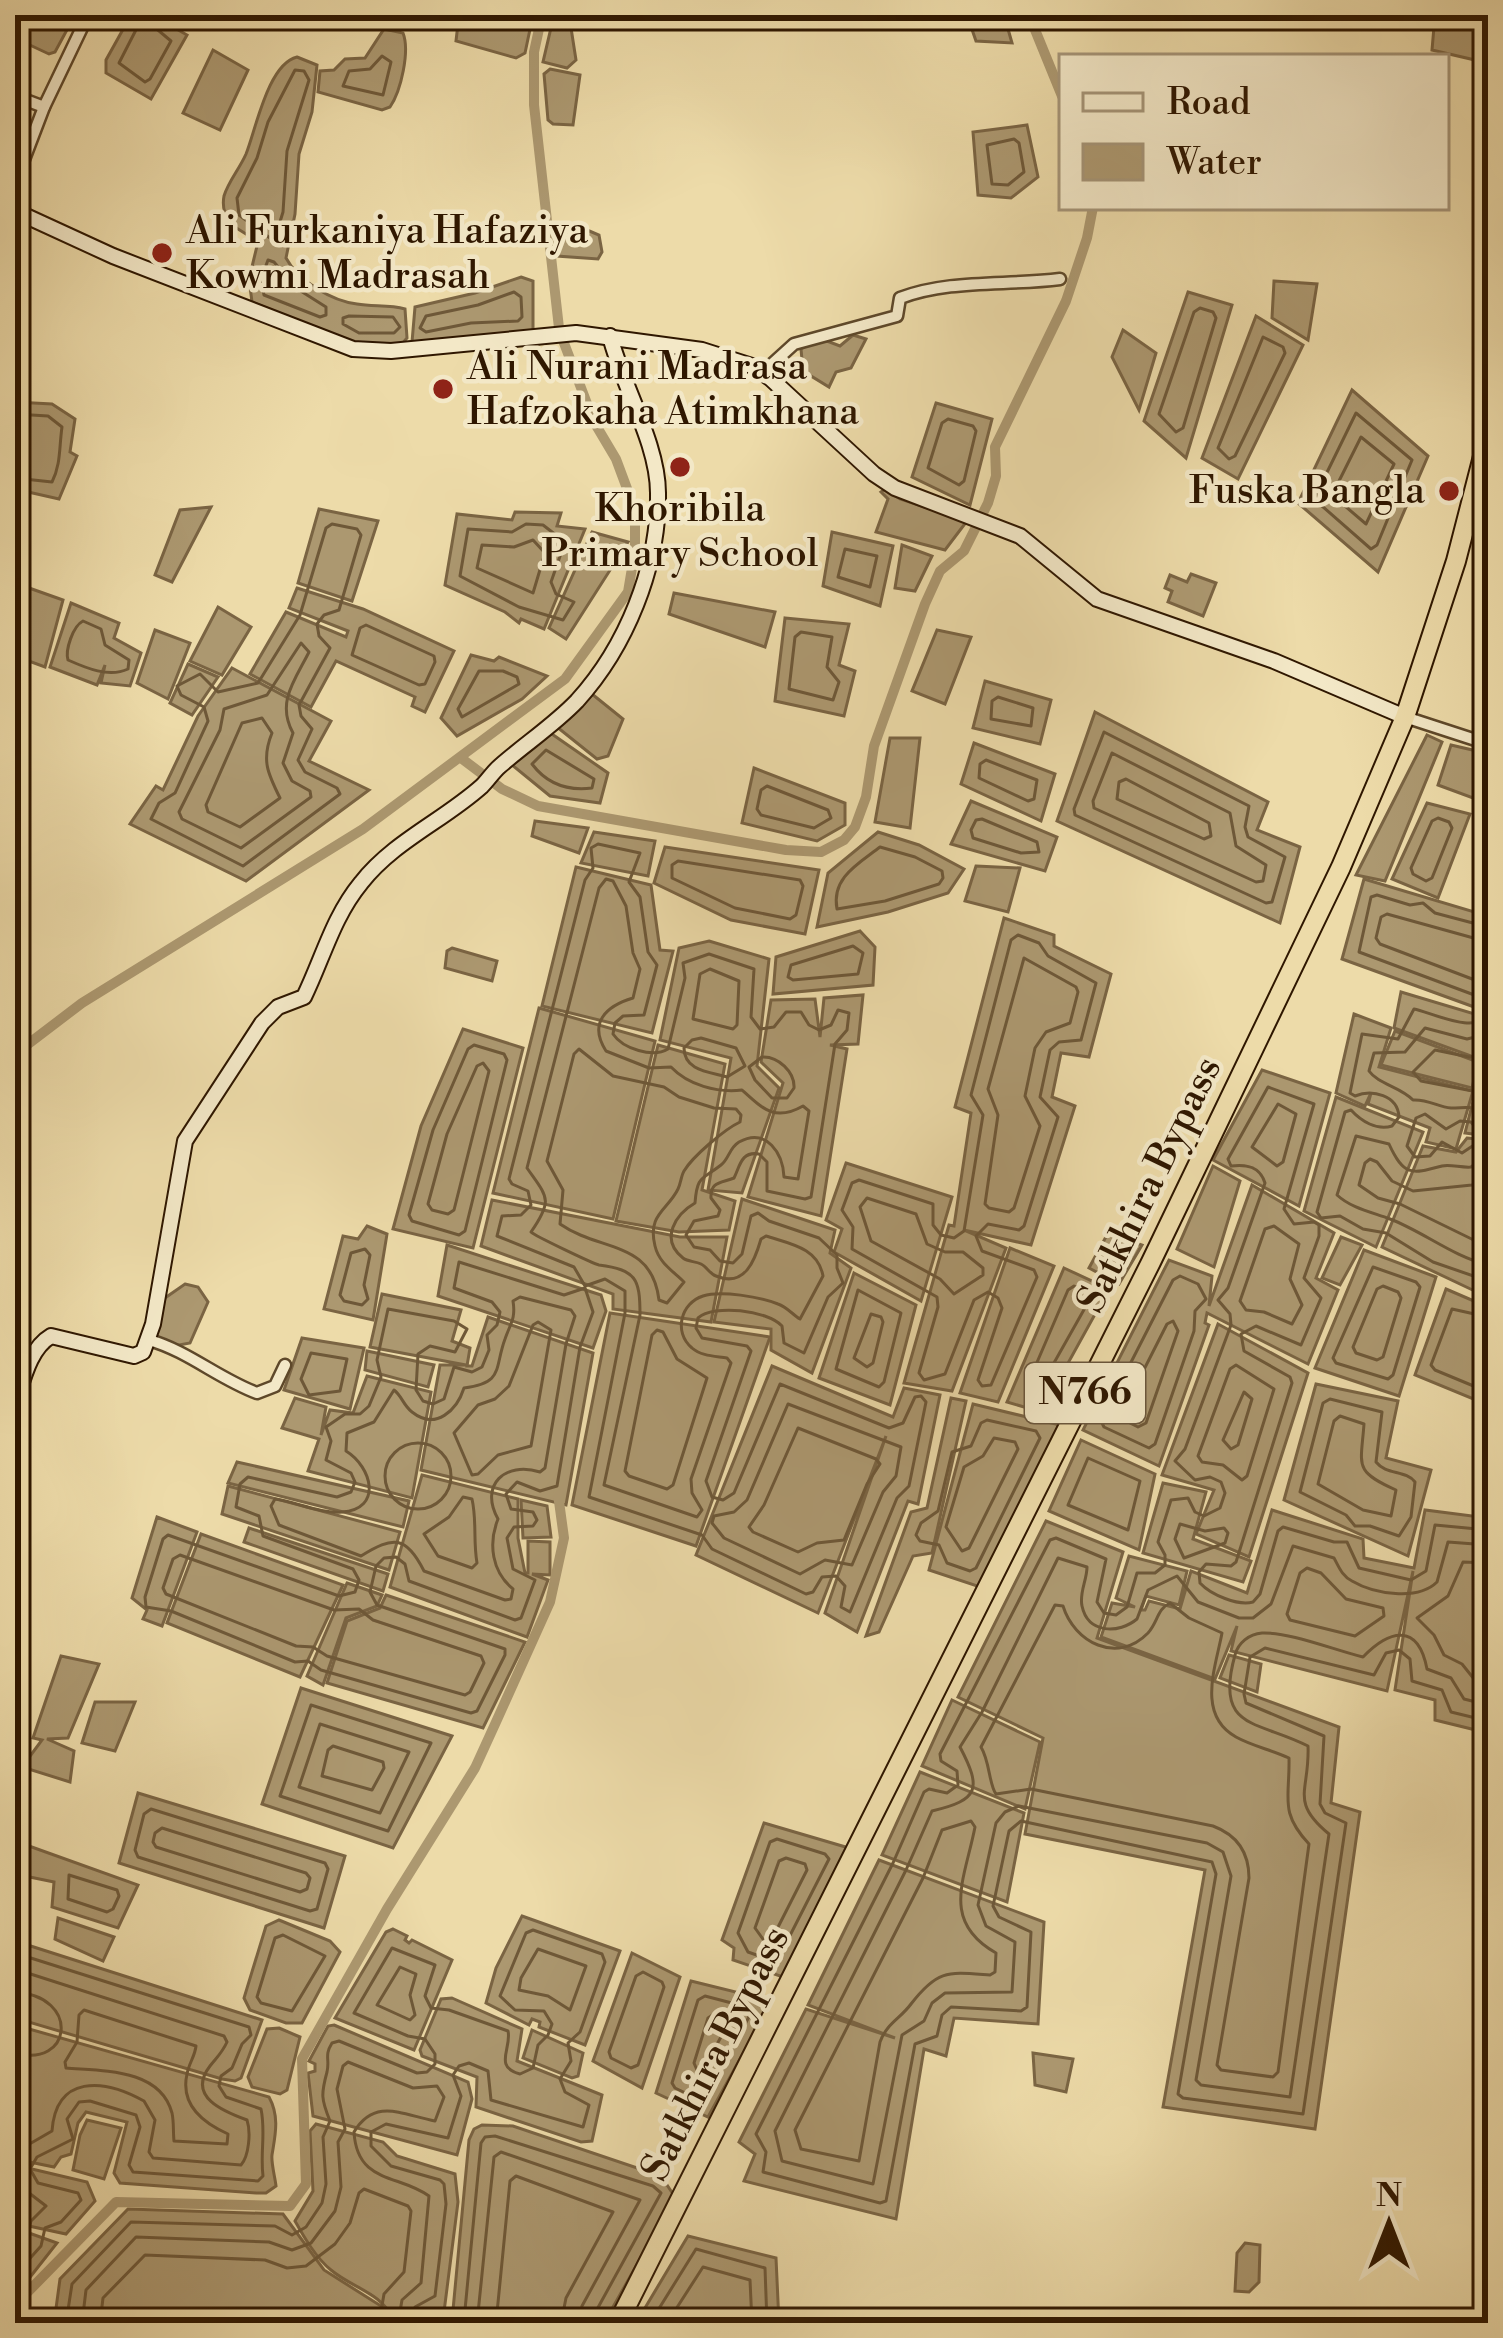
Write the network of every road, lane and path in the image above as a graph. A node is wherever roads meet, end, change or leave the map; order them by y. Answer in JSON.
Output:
{"nodes":[{"id":1,"x":88,"y":15,"type":"edge"},
{"id":2,"x":15,"y":96,"type":"edge"},
{"id":3,"x":44,"y":107,"type":"junction"},
{"id":4,"x":15,"y":183,"type":"edge"},
{"id":5,"x":15,"y":211,"type":"edge"},
{"id":6,"x":1060,"y":279,"type":"dead end"},
{"id":7,"x":610,"y":336,"type":"junction"},
{"id":8,"x":762,"y":373,"type":"junction"},
{"id":9,"x":1488,"y":437,"type":"edge"},
{"id":10,"x":1405,"y":717,"type":"junction"},
{"id":11,"x":1488,"y":744,"type":"edge"},
{"id":12,"x":149,"y":1340,"type":"junction"},
{"id":13,"x":285,"y":1365,"type":"dead end"},
{"id":14,"x":15,"y":1404,"type":"edge"},
{"id":15,"x":618,"y":2323,"type":"edge"}],
"edges":[{"from":1,"to":3,"type":"street"},
{"from":2,"to":3,"type":"street"},
{"from":3,"to":4,"type":"street"},
{"from":5,"to":7,"type":"street"},
{"from":6,"to":8,"type":"street"},
{"from":7,"to":8,"type":"street"},
{"from":7,"to":12,"type":"street"},
{"from":8,"to":10,"type":"street"},
{"from":9,"to":10,"type":"highway","name":"Satkhira Bypass","number":"N766"},
{"from":10,"to":11,"type":"street"},
{"from":10,"to":15,"type":"highway","name":"Satkhira Bypass","number":"N766"},
{"from":12,"to":13,"type":"street"},
{"from":12,"to":14,"type":"street"}]}
